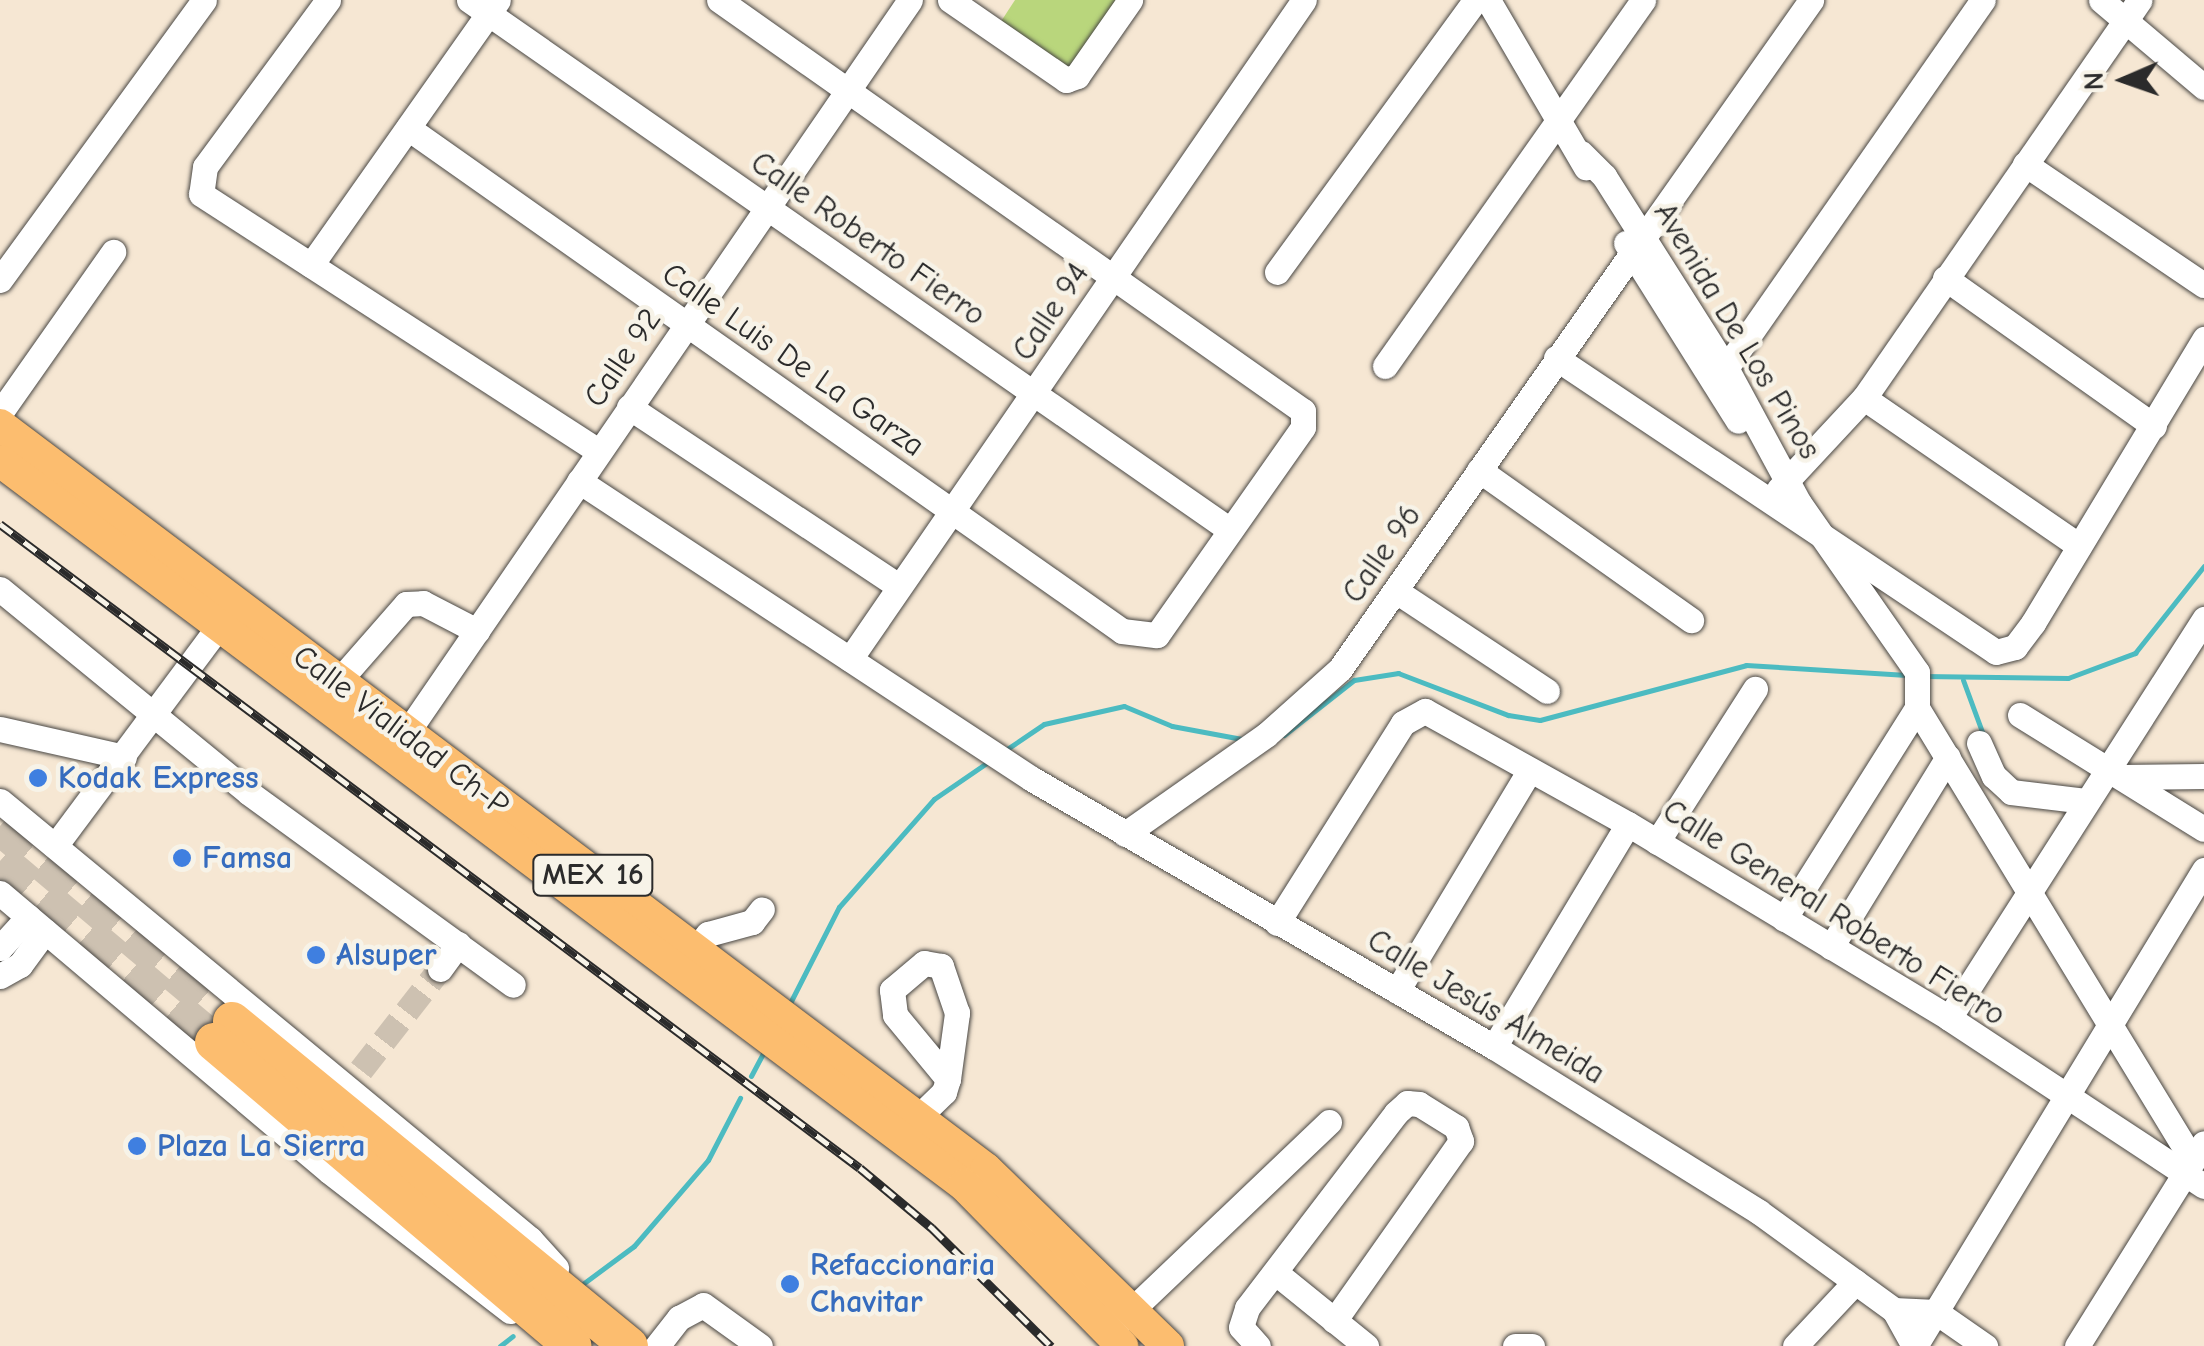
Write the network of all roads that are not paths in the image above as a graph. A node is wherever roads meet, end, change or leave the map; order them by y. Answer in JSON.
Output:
{"nodes":[{"id":1,"x":204,"y":0,"type":"edge"},
{"id":2,"x":328,"y":0,"type":"edge"},
{"id":3,"x":719,"y":0,"type":"edge"},
{"id":4,"x":910,"y":0,"type":"edge"},
{"id":5,"x":950,"y":0,"type":"edge"},
{"id":6,"x":1130,"y":0,"type":"edge"},
{"id":7,"x":1304,"y":0,"type":"edge"},
{"id":8,"x":1475,"y":0,"type":"edge"},
{"id":9,"x":1488,"y":0,"type":"edge"},
{"id":10,"x":1643,"y":0,"type":"edge"},
{"id":11,"x":1812,"y":0,"type":"edge"},
{"id":12,"x":1983,"y":0,"type":"edge"},
{"id":13,"x":2101,"y":0,"type":"edge"},
{"id":14,"x":485,"y":5,"type":"edge"},
{"id":15,"x":2133,"y":10,"type":"edge"},
{"id":16,"x":2204,"y":88,"type":"edge"},
{"id":17,"x":845,"y":90,"type":"junction"},
{"id":18,"x":1560,"y":116,"type":"junction"},
{"id":19,"x":408,"y":128,"type":"junction"},
{"id":20,"x":2025,"y":164,"type":"junction"},
{"id":21,"x":765,"y":207,"type":"junction"},
{"id":22,"x":1638,"y":245,"type":"junction"},
{"id":23,"x":113,"y":252,"type":"dead end"},
{"id":24,"x":311,"y":265,"type":"junction"},
{"id":25,"x":1277,"y":272,"type":"dead end"},
{"id":26,"x":1945,"y":278,"type":"junction"},
{"id":27,"x":0,"y":280,"type":"edge"},
{"id":28,"x":1112,"y":281,"type":"junction"},
{"id":29,"x":2204,"y":285,"type":"edge"},
{"id":30,"x":685,"y":326,"type":"junction"},
{"id":31,"x":2204,"y":339,"type":"edge"},
{"id":32,"x":1556,"y":358,"type":"junction"},
{"id":33,"x":1385,"y":366,"type":"dead end"},
{"id":34,"x":1726,"y":368,"type":"junction"},
{"id":35,"x":1034,"y":394,"type":"junction"},
{"id":36,"x":1864,"y":398,"type":"junction"},
{"id":37,"x":629,"y":408,"type":"junction"},
{"id":38,"x":0,"y":413,"type":"edge"},
{"id":39,"x":0,"y":425,"type":"edge"},
{"id":40,"x":2154,"y":426,"type":"junction"},
{"id":41,"x":599,"y":451,"type":"junction"},
{"id":42,"x":0,"y":461,"type":"edge"},
{"id":43,"x":1479,"y":470,"type":"junction"},
{"id":44,"x":579,"y":481,"type":"junction"},
{"id":45,"x":1785,"y":492,"type":"junction"},
{"id":46,"x":954,"y":511,"type":"junction"},
{"id":47,"x":1230,"y":530,"type":"junction"},
{"id":48,"x":1818,"y":532,"type":"junction"},
{"id":49,"x":2079,"y":546,"type":"junction"},
{"id":50,"x":898,"y":586,"type":"junction"},
{"id":51,"x":0,"y":589,"type":"edge"},
{"id":52,"x":1396,"y":591,"type":"junction"},
{"id":53,"x":226,"y":615,"type":"junction"},
{"id":54,"x":2204,"y":619,"type":"edge"},
{"id":55,"x":1691,"y":620,"type":"dead end"},
{"id":56,"x":477,"y":630,"type":"junction"},
{"id":57,"x":850,"y":658,"type":"junction"},
{"id":58,"x":1755,"y":689,"type":"dead end"},
{"id":59,"x":1547,"y":691,"type":"dead end"},
{"id":60,"x":328,"y":693,"type":"junction"},
{"id":61,"x":1917,"y":708,"type":"junction"},
{"id":62,"x":2020,"y":715,"type":"dead end"},
{"id":63,"x":150,"y":716,"type":"junction"},
{"id":64,"x":5,"y":734,"type":"edge"},
{"id":65,"x":1979,"y":743,"type":"dead end"},
{"id":66,"x":399,"y":745,"type":"junction"},
{"id":67,"x":124,"y":756,"type":"junction"},
{"id":68,"x":1948,"y":757,"type":"junction"},
{"id":69,"x":1530,"y":770,"type":"junction"},
{"id":70,"x":2114,"y":773,"type":"junction"},
{"id":71,"x":2204,"y":776,"type":"edge"},
{"id":72,"x":2085,"y":801,"type":"junction"},
{"id":73,"x":0,"y":802,"type":"edge"},
{"id":74,"x":1628,"y":824,"type":"junction"},
{"id":75,"x":2204,"y":828,"type":"edge"},
{"id":76,"x":1125,"y":834,"type":"junction"},
{"id":77,"x":1658,"y":842,"type":"junction"},
{"id":78,"x":55,"y":846,"type":"junction"},
{"id":79,"x":2204,"y":870,"type":"edge"},
{"id":80,"x":2028,"y":890,"type":"junction"},
{"id":81,"x":0,"y":893,"type":"edge"},
{"id":82,"x":762,"y":909,"type":"dead end"},
{"id":83,"x":1784,"y":919,"type":"junction"},
{"id":84,"x":1276,"y":923,"type":"junction"},
{"id":85,"x":37,"y":924,"type":"junction"},
{"id":86,"x":458,"y":944,"type":"junction"},
{"id":87,"x":1831,"y":947,"type":"junction"},
{"id":88,"x":0,"y":948,"type":"edge"},
{"id":89,"x":686,"y":961,"type":"junction"},
{"id":90,"x":440,"y":969,"type":"tunnel mouth"},
{"id":91,"x":0,"y":976,"type":"edge"},
{"id":92,"x":513,"y":985,"type":"dead end"},
{"id":93,"x":1396,"y":991,"type":"junction"},
{"id":94,"x":1949,"y":1018,"type":"junction"},
{"id":95,"x":2113,"y":1020,"type":"junction"},
{"id":96,"x":1494,"y":1047,"type":"junction"},
{"id":97,"x":948,"y":1079,"type":"dead end"},
{"id":98,"x":2064,"y":1098,"type":"junction"},
{"id":99,"x":1328,"y":1122,"type":"dead end"},
{"id":100,"x":908,"y":1127,"type":"junction"},
{"id":101,"x":2197,"y":1166,"type":"edge"},
{"id":102,"x":1276,"y":1273,"type":"junction"},
{"id":103,"x":1855,"y":1282,"type":"junction"},
{"id":104,"x":1894,"y":1310,"type":"junction"},
{"id":105,"x":1936,"y":1312,"type":"junction"},
{"id":106,"x":1334,"y":1321,"type":"junction"},
{"id":107,"x":1121,"y":1329,"type":"edge"},
{"id":108,"x":624,"y":1342,"type":"edge"},
{"id":109,"x":566,"y":1346,"type":"edge"},
{"id":110,"x":573,"y":1346,"type":"edge"},
{"id":111,"x":657,"y":1346,"type":"edge"},
{"id":112,"x":760,"y":1346,"type":"edge"},
{"id":113,"x":1168,"y":1346,"type":"edge"},
{"id":114,"x":1258,"y":1346,"type":"edge"},
{"id":115,"x":1366,"y":1346,"type":"edge"},
{"id":116,"x":1515,"y":1346,"type":"edge"},
{"id":117,"x":1532,"y":1346,"type":"edge"},
{"id":118,"x":1795,"y":1346,"type":"edge"},
{"id":119,"x":1914,"y":1346,"type":"edge"},
{"id":120,"x":1985,"y":1346,"type":"edge"},
{"id":121,"x":2077,"y":1346,"type":"edge"}],
"edges":[{"from":1,"to":27,"type":"street"},
{"from":2,"to":24,"type":"street"},
{"from":3,"to":17,"type":"street"},
{"from":4,"to":17,"type":"street","name":"Calle 92"},
{"from":5,"to":6,"type":"street"},
{"from":7,"to":28,"type":"street","name":"Calle 94"},
{"from":8,"to":25,"type":"street"},
{"from":9,"to":18,"type":"street","name":"Avenida De Los Pinos"},
{"from":10,"to":18,"type":"street"},
{"from":11,"to":22,"type":"street","name":"Calle 96"},
{"from":12,"to":34,"type":"street"},
{"from":13,"to":15,"type":"street"},
{"from":14,"to":19,"type":"street"},
{"from":14,"to":21,"type":"street","name":"Calle Roberto Fierro"},
{"from":15,"to":16,"type":"street"},
{"from":15,"to":20,"type":"street"},
{"from":17,"to":21,"type":"street","name":"Calle 92"},
{"from":17,"to":28,"type":"street"},
{"from":18,"to":22,"type":"street","name":"Avenida De Los Pinos"},
{"from":18,"to":33,"type":"street"},
{"from":19,"to":24,"type":"street"},
{"from":19,"to":30,"type":"street","name":"Calle Luis De La Garza"},
{"from":20,"to":26,"type":"street"},
{"from":20,"to":29,"type":"street"},
{"from":21,"to":30,"type":"street","name":"Calle 92"},
{"from":21,"to":35,"type":"street","name":"Calle Roberto Fierro"},
{"from":22,"to":32,"type":"street","name":"Calle 96"},
{"from":22,"to":34,"type":"street","name":"Avenida De Los Pinos"},
{"from":22,"to":45,"type":"street","name":"Avenida De Los Pinos"},
{"from":23,"to":38,"type":"street"},
{"from":24,"to":41,"type":"street"},
{"from":26,"to":36,"type":"street"},
{"from":26,"to":40,"type":"street"},
{"from":28,"to":35,"type":"street","name":"Calle 94"},
{"from":28,"to":47,"type":"street"},
{"from":30,"to":37,"type":"street","name":"Calle 92"},
{"from":30,"to":46,"type":"street","name":"Calle Luis De La Garza"},
{"from":31,"to":40,"type":"street"},
{"from":32,"to":43,"type":"street","name":"Calle 96"},
{"from":32,"to":45,"type":"street"},
{"from":34,"to":45,"type":"street","name":"Avenida De Los Pinos"},
{"from":35,"to":46,"type":"street","name":"Calle 94"},
{"from":35,"to":47,"type":"street","name":"Calle Roberto Fierro"},
{"from":36,"to":45,"type":"street"},
{"from":36,"to":49,"type":"street"},
{"from":37,"to":41,"type":"street","name":"Calle 92"},
{"from":37,"to":50,"type":"street"},
{"from":39,"to":53,"type":"main road","name":"Calle Vialidad Ch-P","number":"MEX 16"},
{"from":40,"to":49,"type":"street"},
{"from":41,"to":44,"type":"street","name":"Calle 92"},
{"from":42,"to":53,"type":"main road","name":"Calle Vialidad Ch-P","number":"MEX 16"},
{"from":43,"to":52,"type":"street","name":"Calle 96"},
{"from":43,"to":55,"type":"street"},
{"from":44,"to":56,"type":"street","name":"Calle 92"},
{"from":44,"to":57,"type":"street"},
{"from":45,"to":48,"type":"street"},
{"from":46,"to":47,"type":"street","name":"Calle Luis De La Garza"},
{"from":46,"to":50,"type":"street","name":"Calle 94"},
{"from":48,"to":49,"type":"street"},
{"from":48,"to":61,"type":"street"},
{"from":50,"to":57,"type":"street","name":"Calle 94"},
{"from":51,"to":63,"type":"street"},
{"from":52,"to":59,"type":"street"},
{"from":52,"to":76,"type":"street","name":"Calle 96"},
{"from":53,"to":60,"type":"main road","name":"Calle Vialidad Ch-P","number":"MEX 16"},
{"from":53,"to":63,"type":"street"},
{"from":54,"to":70,"type":"street"},
{"from":56,"to":60,"type":"street"},
{"from":56,"to":66,"type":"street","name":"Calle 92"},
{"from":57,"to":76,"type":"street","name":"Calle Jesús Almeida"},
{"from":58,"to":77,"type":"street"},
{"from":60,"to":66,"type":"main road","name":"Calle Vialidad Ch-P","number":"MEX 16"},
{"from":61,"to":68,"type":"street"},
{"from":61,"to":83,"type":"street"},
{"from":62,"to":70,"type":"street"},
{"from":63,"to":67,"type":"street"},
{"from":63,"to":86,"type":"street"},
{"from":64,"to":67,"type":"street"},
{"from":65,"to":72,"type":"street"},
{"from":66,"to":89,"type":"main road","name":"Calle Vialidad Ch-P","number":"MEX 16"},
{"from":67,"to":78,"type":"street"},
{"from":68,"to":80,"type":"street"},
{"from":68,"to":87,"type":"street"},
{"from":69,"to":74,"type":"street","name":"Calle General Roberto Fierro"},
{"from":69,"to":84,"type":"street","name":"Calle General Roberto Fierro"},
{"from":69,"to":93,"type":"street"},
{"from":70,"to":71,"type":"street"},
{"from":70,"to":72,"type":"street"},
{"from":70,"to":75,"type":"street"},
{"from":72,"to":80,"type":"street"},
{"from":73,"to":78,"type":"street"},
{"from":74,"to":77,"type":"street","name":"Calle General Roberto Fierro"},
{"from":74,"to":96,"type":"street"},
{"from":76,"to":84,"type":"street","name":"Calle Jesús Almeida"},
{"from":77,"to":83,"type":"street","name":"Calle General Roberto Fierro"},
{"from":78,"to":108,"type":"street"},
{"from":79,"to":95,"type":"street"},
{"from":80,"to":94,"type":"street"},
{"from":80,"to":95,"type":"street"},
{"from":81,"to":85,"type":"street"},
{"from":82,"to":89,"type":"street"},
{"from":83,"to":87,"type":"street","name":"Calle General Roberto Fierro"},
{"from":84,"to":93,"type":"street","name":"Calle Jesús Almeida"},
{"from":85,"to":88,"type":"street"},
{"from":85,"to":91,"type":"street"},
{"from":85,"to":109,"type":"street"},
{"from":86,"to":90,"type":"street"},
{"from":86,"to":92,"type":"street"},
{"from":87,"to":94,"type":"street","name":"Calle General Roberto Fierro"},
{"from":89,"to":100,"type":"main road","name":"Calle Vialidad Ch-P","number":"MEX 16"},
{"from":93,"to":96,"type":"street","name":"Calle Jesús Almeida"},
{"from":94,"to":98,"type":"street","name":"Calle General Roberto Fierro"},
{"from":95,"to":98,"type":"street"},
{"from":95,"to":101,"type":"street"},
{"from":96,"to":103,"type":"street","name":"Calle Jesús Almeida"},
{"from":97,"to":100,"type":"street"},
{"from":98,"to":101,"type":"street","name":"Calle General Roberto Fierro"},
{"from":98,"to":105,"type":"street"},
{"from":99,"to":107,"type":"street"},
{"from":100,"to":107,"type":"main road","name":"Calle Vialidad Ch-P","number":"MEX 16"},
{"from":101,"to":121,"type":"street"},
{"from":102,"to":106,"type":"street"},
{"from":102,"to":106,"type":"street"},
{"from":102,"to":114,"type":"street"},
{"from":103,"to":104,"type":"street","name":"Calle Jesús Almeida"},
{"from":103,"to":118,"type":"street"},
{"from":104,"to":105,"type":"street"},
{"from":104,"to":119,"type":"street","name":"Calle Jesús Almeida"},
{"from":105,"to":119,"type":"street"},
{"from":105,"to":120,"type":"street"},
{"from":106,"to":115,"type":"street"},
{"from":107,"to":113,"type":"main road","name":"Calle Vialidad Ch-P","number":"MEX 16"},
{"from":108,"to":110,"type":"highway"},
{"from":111,"to":112,"type":"street"},
{"from":116,"to":117,"type":"street"}]}
